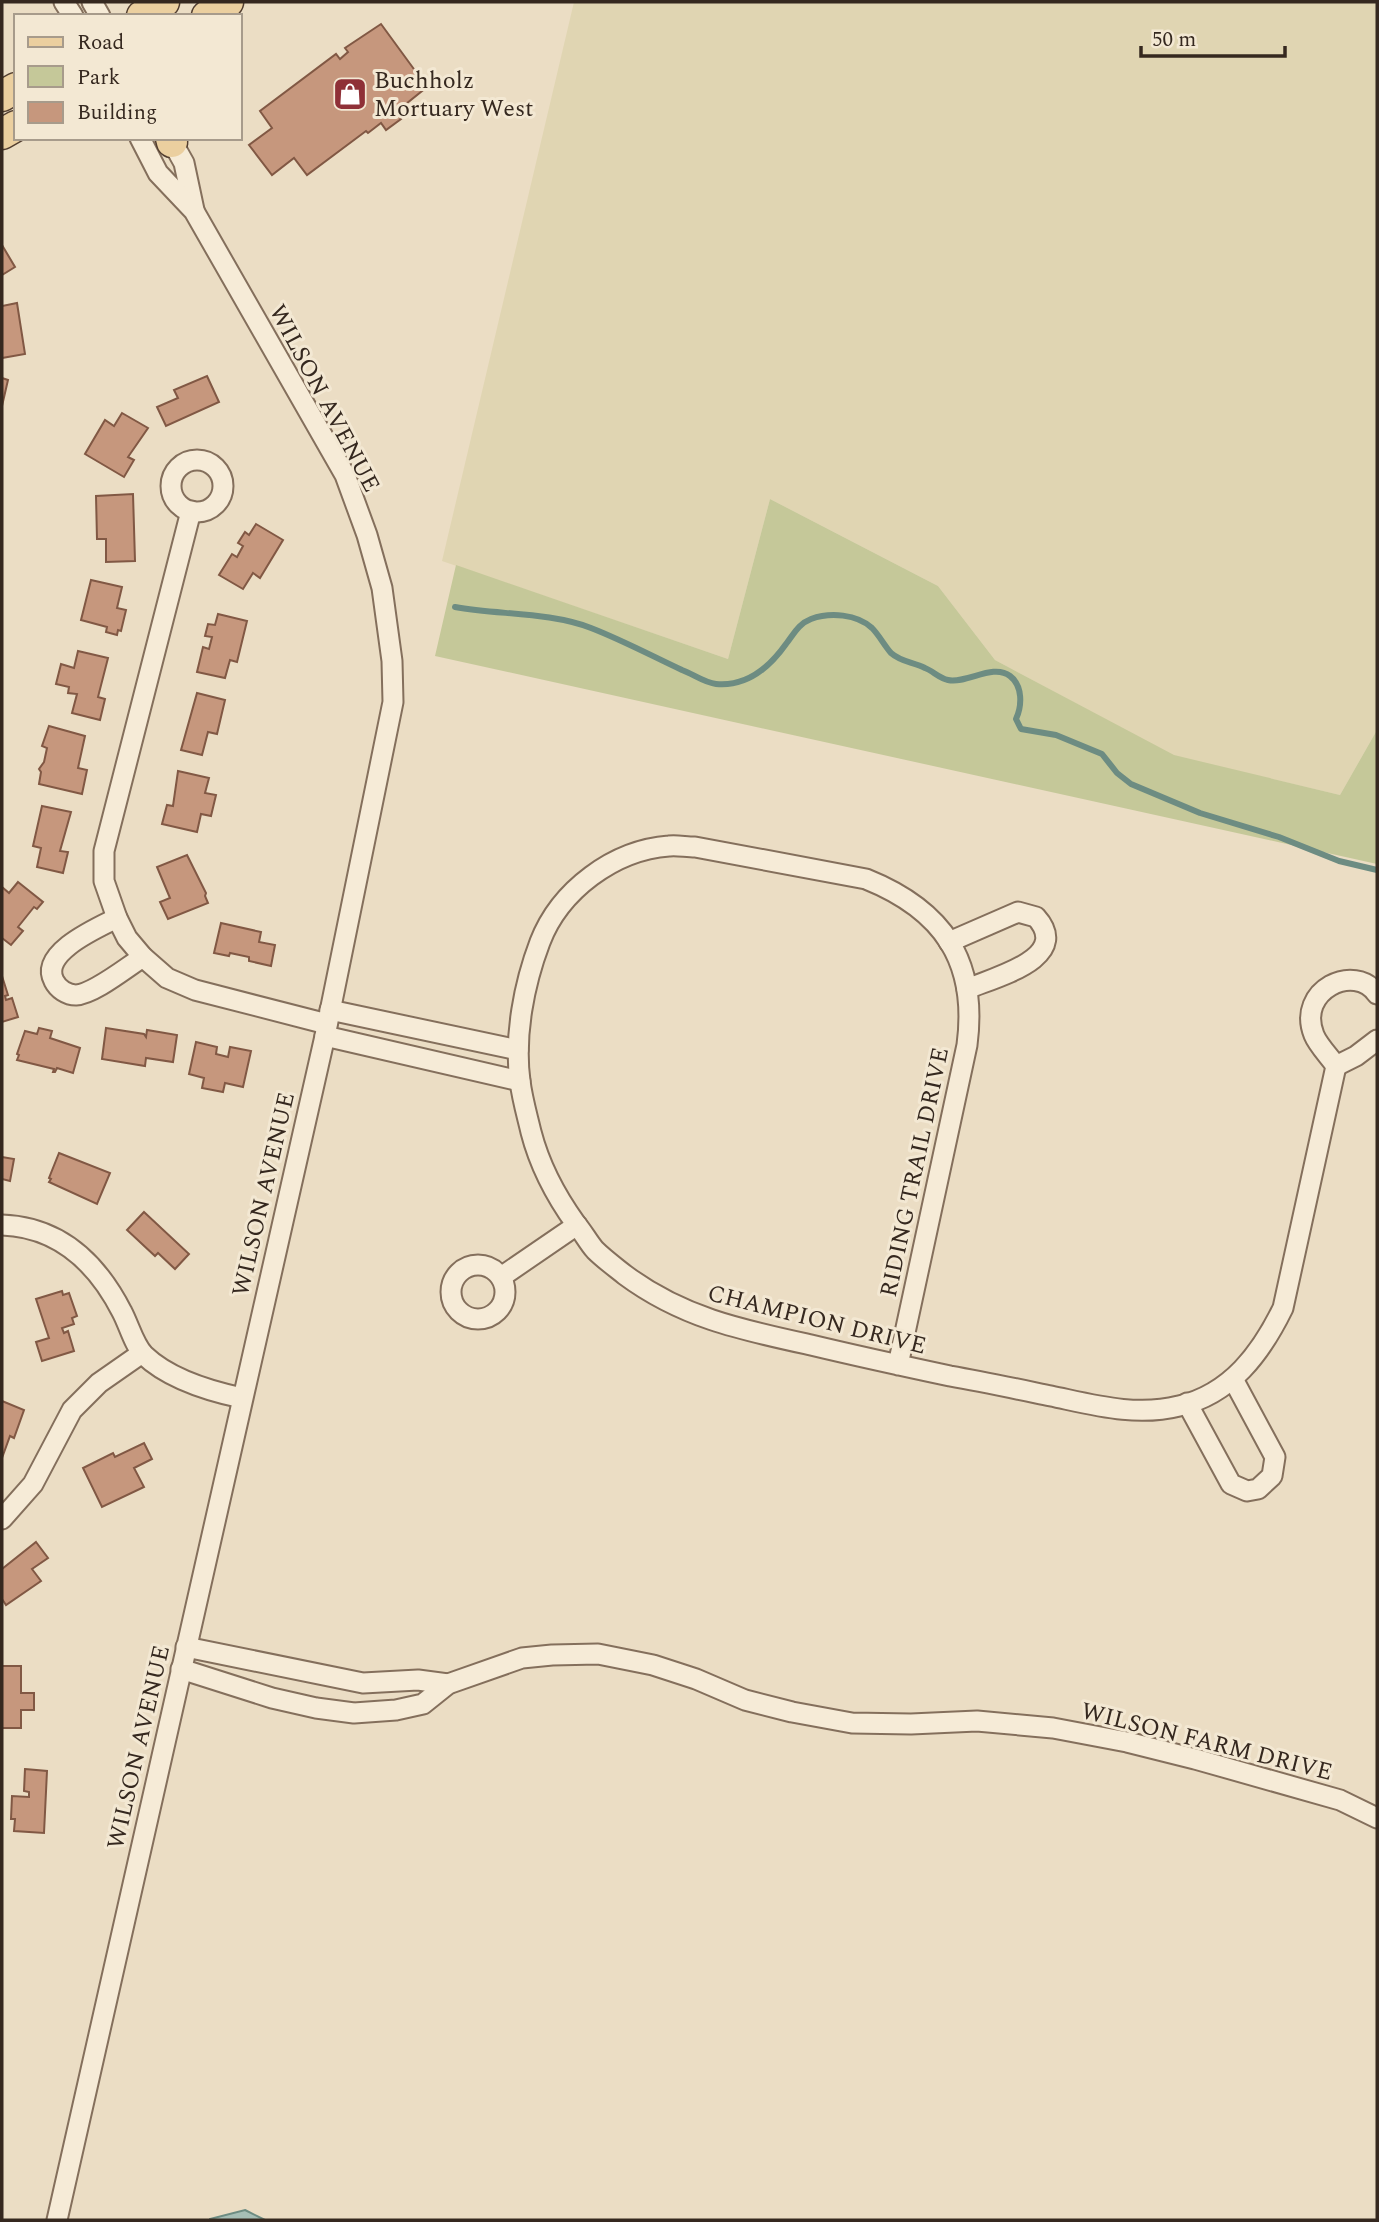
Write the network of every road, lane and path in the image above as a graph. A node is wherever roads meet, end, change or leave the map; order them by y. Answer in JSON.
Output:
{"nodes":[{"id":1,"x":164,"y":2,"type":"edge"},
{"id":2,"x":228,"y":2,"type":"edge"},
{"id":3,"x":145,"y":14,"type":"edge"},
{"id":4,"x":210,"y":14,"type":"edge"},
{"id":5,"x":141,"y":140,"type":"edge"},
{"id":6,"x":171,"y":140,"type":"edge"},
{"id":7,"x":194,"y":211,"type":"junction"},
{"id":8,"x":191,"y":511,"type":"dead end"},
{"id":9,"x":117,"y":918,"type":"junction"},
{"id":10,"x":949,"y":942,"type":"junction"},
{"id":11,"x":143,"y":957,"type":"junction"},
{"id":12,"x":967,"y":989,"type":"junction"},
{"id":13,"x":1377,"y":994,"type":"edge"},
{"id":14,"x":327,"y":1023,"type":"junction"},
{"id":15,"x":1377,"y":1040,"type":"edge"},
{"id":16,"x":517,"y":1050,"type":"junction"},
{"id":17,"x":1336,"y":1066,"type":"junction"},
{"id":18,"x":520,"y":1081,"type":"junction"},
{"id":19,"x":577,"y":1224,"type":"junction"},
{"id":20,"x":2,"y":1225,"type":"edge"},
{"id":21,"x":502,"y":1277,"type":"dead end"},
{"id":22,"x":142,"y":1353,"type":"junction"},
{"id":23,"x":898,"y":1365,"type":"junction"},
{"id":24,"x":1233,"y":1379,"type":"junction"},
{"id":25,"x":242,"y":1398,"type":"junction"},
{"id":26,"x":1187,"y":1404,"type":"junction"},
{"id":27,"x":2,"y":1519,"type":"edge"},
{"id":28,"x":186,"y":1647,"type":"junction"},
{"id":29,"x":181,"y":1669,"type":"junction"},
{"id":30,"x":448,"y":1684,"type":"junction"},
{"id":31,"x":1377,"y":1818,"type":"edge"},
{"id":32,"x":57,"y":2220,"type":"edge"}],
"edges":[{"from":1,"to":3,"type":"main road"},
{"from":2,"to":4,"type":"main road"},
{"from":5,"to":7,"type":"street","name":"WILSON AVENUE"},
{"from":6,"to":7,"type":"street","name":"WILSON AVENUE"},
{"from":7,"to":14,"type":"street","name":"WILSON AVENUE"},
{"from":8,"to":9,"type":"street"},
{"from":9,"to":11,"type":"street"},
{"from":9,"to":11,"type":"street"},
{"from":10,"to":12,"type":"street","name":"RIDING TRAIL DRIVE"},
{"from":10,"to":12,"type":"street"},
{"from":10,"to":16,"type":"street","name":"RIDING TRAIL DRIVE"},
{"from":11,"to":14,"type":"street"},
{"from":12,"to":23,"type":"street","name":"RIDING TRAIL DRIVE"},
{"from":13,"to":17,"type":"street"},
{"from":14,"to":16,"type":"street"},
{"from":14,"to":18,"type":"street"},
{"from":14,"to":25,"type":"street","name":"WILSON AVENUE"},
{"from":15,"to":17,"type":"street"},
{"from":16,"to":18,"type":"street","name":"CHAMPION DRIVE"},
{"from":17,"to":24,"type":"street","name":"CHAMPION DRIVE"},
{"from":18,"to":19,"type":"street","name":"CHAMPION DRIVE"},
{"from":19,"to":21,"type":"street"},
{"from":19,"to":23,"type":"street","name":"CHAMPION DRIVE"},
{"from":20,"to":22,"type":"street"},
{"from":22,"to":25,"type":"street"},
{"from":22,"to":27,"type":"street"},
{"from":23,"to":26,"type":"street","name":"CHAMPION DRIVE"},
{"from":24,"to":26,"type":"street","name":"CHAMPION DRIVE"},
{"from":24,"to":26,"type":"street"},
{"from":25,"to":28,"type":"street","name":"WILSON AVENUE"},
{"from":28,"to":29,"type":"street","name":"WILSON AVENUE"},
{"from":28,"to":30,"type":"street","name":"WILSON FARM DRIVE"},
{"from":29,"to":30,"type":"street","name":"WILSON FARM DRIVE"},
{"from":29,"to":32,"type":"street","name":"WILSON AVENUE"},
{"from":30,"to":31,"type":"street","name":"WILSON FARM DRIVE"}]}
